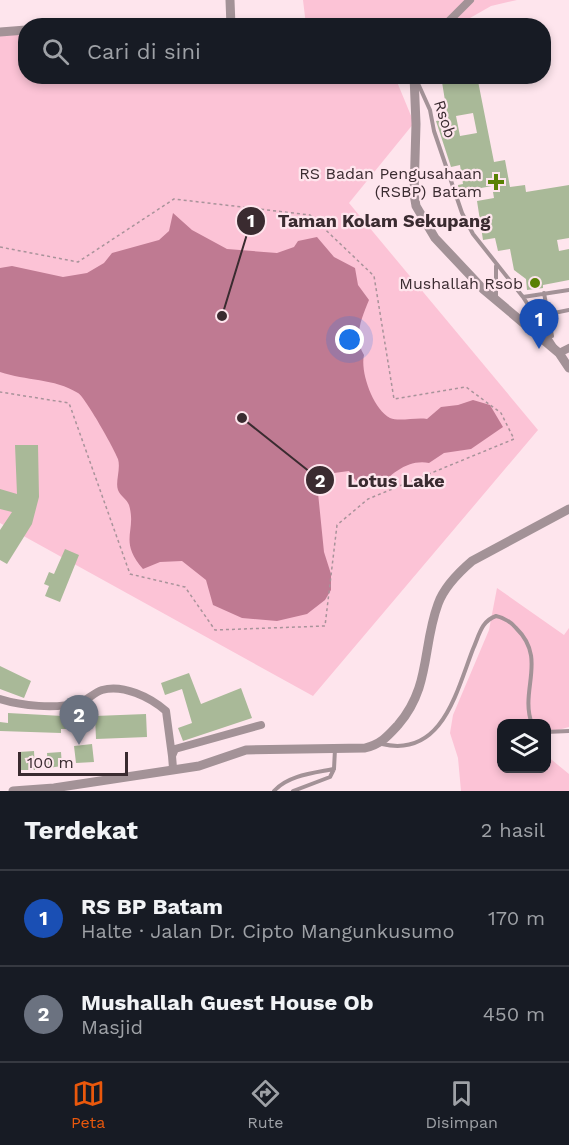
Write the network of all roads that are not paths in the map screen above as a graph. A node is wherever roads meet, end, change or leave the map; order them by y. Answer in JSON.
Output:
{"nodes":[{"id":1,"x":230,"y":0,"type":"edge"},
{"id":2,"x":470,"y":0,"type":"edge"},
{"id":3,"x":231,"y":18,"type":"edge"},
{"id":4,"x":452,"y":18,"type":"edge"},
{"id":5,"x":18,"y":31,"type":"edge"},
{"id":6,"x":0,"y":32,"type":"edge"},
{"id":7,"x":416,"y":84,"type":"edge"},
{"id":8,"x":419,"y":84,"type":"edge"},
{"id":9,"x":496,"y":264,"type":"junction"},
{"id":10,"x":569,"y":290,"type":"edge"},
{"id":11,"x":544,"y":293,"type":"junction"},
{"id":12,"x":523,"y":297,"type":"junction"},
{"id":13,"x":496,"y":302,"type":"junction"},
{"id":14,"x":569,"y":310,"type":"edge"},
{"id":15,"x":549,"y":314,"type":"junction"},
{"id":16,"x":552,"y":339,"type":"junction"},
{"id":17,"x":569,"y":348,"type":"edge"},
{"id":18,"x":558,"y":352,"type":"junction"},
{"id":19,"x":569,"y":368,"type":"edge"},
{"id":20,"x":569,"y":508,"type":"edge"},
{"id":21,"x":0,"y":699,"type":"edge"},
{"id":22,"x":531,"y":719,"type":"edge"},
{"id":23,"x":261,"y":726,"type":"dead end"},
{"id":24,"x":569,"y":731,"type":"edge"},
{"id":25,"x":551,"y":732,"type":"edge"},
{"id":26,"x":381,"y":744,"type":"junction"},
{"id":27,"x":335,"y":748,"type":"junction"},
{"id":28,"x":172,"y":756,"type":"junction"},
{"id":29,"x":173,"y":768,"type":"junction"},
{"id":30,"x":334,"y":769,"type":"junction"},
{"id":31,"x":54,"y":789,"type":"edge"},
{"id":32,"x":13,"y":791,"type":"edge"},
{"id":33,"x":274,"y":791,"type":"edge"},
{"id":34,"x":293,"y":791,"type":"edge"}],
"edges":[{"from":1,"to":3,"type":"street"},
{"from":2,"to":4,"type":"street"},
{"from":5,"to":6,"type":"street"},
{"from":7,"to":13,"type":"street"},
{"from":8,"to":9,"type":"lane","name":"Rsob"},
{"from":9,"to":12,"type":"lane","name":"Rsob"},
{"from":9,"to":13,"type":"lane"},
{"from":10,"to":11,"type":"lane"},
{"from":11,"to":12,"type":"lane"},
{"from":11,"to":15,"type":"lane"},
{"from":12,"to":16,"type":"lane","name":"Rsob"},
{"from":13,"to":18,"type":"street"},
{"from":14,"to":15,"type":"lane"},
{"from":15,"to":16,"type":"lane"},
{"from":16,"to":18,"type":"lane","name":"Rsob"},
{"from":17,"to":18,"type":"street"},
{"from":18,"to":19,"type":"street"},
{"from":20,"to":26,"type":"street"},
{"from":21,"to":28,"type":"street"},
{"from":22,"to":26,"type":"lane"},
{"from":23,"to":28,"type":"street"},
{"from":24,"to":25,"type":"lane"},
{"from":26,"to":27,"type":"street"},
{"from":27,"to":29,"type":"street"},
{"from":27,"to":30,"type":"lane"},
{"from":28,"to":29,"type":"street"},
{"from":29,"to":31,"type":"street"},
{"from":30,"to":33,"type":"lane"},
{"from":30,"to":34,"type":"lane"},
{"from":31,"to":32,"type":"street"}]}
